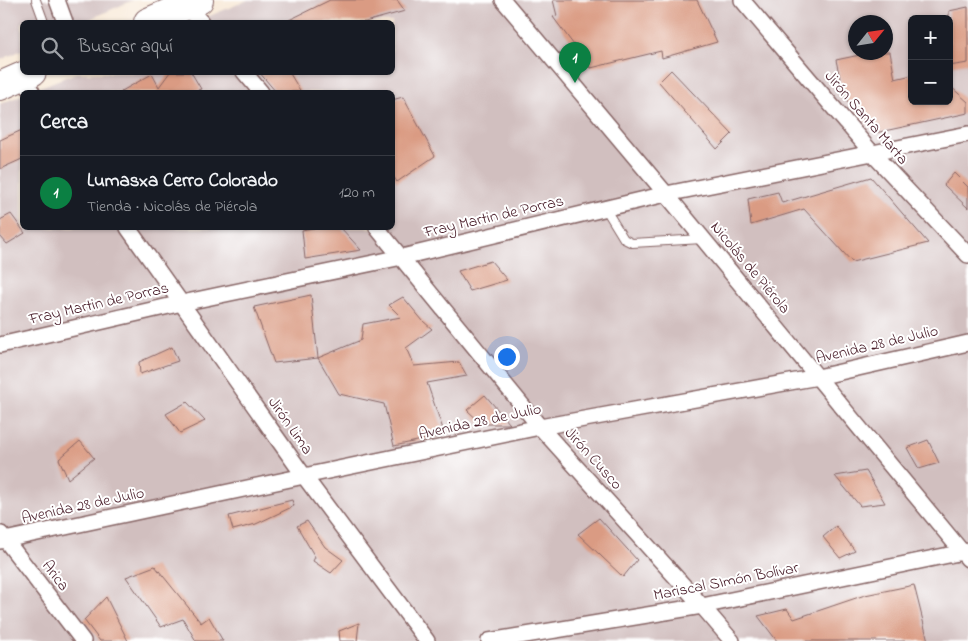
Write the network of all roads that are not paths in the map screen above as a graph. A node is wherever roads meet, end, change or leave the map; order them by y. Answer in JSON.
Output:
{"nodes":[{"id":1,"x":36,"y":0,"type":"edge"},
{"id":2,"x":57,"y":0,"type":"edge"},
{"id":3,"x":503,"y":0,"type":"edge"},
{"id":4,"x":742,"y":0,"type":"edge"},
{"id":5,"x":196,"y":9,"type":"edge"},
{"id":6,"x":43,"y":20,"type":"edge"},
{"id":7,"x":64,"y":20,"type":"edge"},
{"id":8,"x":155,"y":20,"type":"edge"},
{"id":9,"x":247,"y":75,"type":"edge"},
{"id":10,"x":259,"y":90,"type":"edge"},
{"id":11,"x":968,"y":134,"type":"edge"},
{"id":12,"x":872,"y":153,"type":"junction"},
{"id":13,"x":666,"y":194,"type":"junction"},
{"id":14,"x":605,"y":208,"type":"junction"},
{"id":15,"x":129,"y":230,"type":"edge"},
{"id":16,"x":379,"y":230,"type":"edge"},
{"id":17,"x":703,"y":239,"type":"junction"},
{"id":18,"x":968,"y":255,"type":"edge"},
{"id":19,"x":402,"y":256,"type":"junction"},
{"id":20,"x":182,"y":303,"type":"junction"},
{"id":21,"x":968,"y":343,"type":"edge"},
{"id":22,"x":0,"y":344,"type":"edge"},
{"id":23,"x":818,"y":377,"type":"junction"},
{"id":24,"x":540,"y":427,"type":"junction"},
{"id":25,"x":304,"y":476,"type":"junction"},
{"id":26,"x":2,"y":538,"type":"edge"},
{"id":27,"x":966,"y":554,"type":"edge"},
{"id":28,"x":702,"y":606,"type":"junction"},
{"id":29,"x":83,"y":641,"type":"edge"},
{"id":30,"x":427,"y":641,"type":"edge"},
{"id":31,"x":490,"y":641,"type":"edge"},
{"id":32,"x":732,"y":641,"type":"edge"}],
"edges":[{"from":1,"to":6,"type":"lane"},
{"from":2,"to":7,"type":"street"},
{"from":3,"to":13,"type":"street","name":"Nicolás de Piérola"},
{"from":4,"to":12,"type":"street","name":"Jirón Santa Marta"},
{"from":5,"to":8,"type":"highway"},
{"from":9,"to":10,"type":"street"},
{"from":11,"to":12,"type":"street","name":"Fray Martin de Porras"},
{"from":12,"to":13,"type":"street","name":"Fray Martin de Porras"},
{"from":12,"to":18,"type":"street","name":"Jirón Santa Marta"},
{"from":13,"to":14,"type":"street","name":"Fray Martin de Porras"},
{"from":13,"to":17,"type":"street","name":"Nicolás de Piérola"},
{"from":14,"to":17,"type":"lane"},
{"from":14,"to":19,"type":"street","name":"Fray Martin de Porras"},
{"from":15,"to":20,"type":"street","name":"Jirón Lima"},
{"from":16,"to":19,"type":"street","name":"Jirón Cusco"},
{"from":17,"to":23,"type":"street","name":"Nicolás de Piérola"},
{"from":19,"to":20,"type":"street","name":"Fray Martin de Porras"},
{"from":19,"to":24,"type":"street","name":"Jirón Cusco"},
{"from":20,"to":22,"type":"street","name":"Fray Martin de Porras"},
{"from":20,"to":25,"type":"street","name":"Jirón Lima"},
{"from":21,"to":23,"type":"street","name":"Avenida 28 de Julio"},
{"from":23,"to":24,"type":"street","name":"Avenida 28 de Julio"},
{"from":23,"to":27,"type":"street","name":"Nicolás de Piérola"},
{"from":24,"to":25,"type":"street","name":"Avenida 28 de Julio"},
{"from":24,"to":28,"type":"street","name":"Jirón Cusco"},
{"from":25,"to":26,"type":"street","name":"Avenida 28 de Julio"},
{"from":25,"to":30,"type":"street","name":"Jirón Lima"},
{"from":26,"to":29,"type":"street","name":"Arica"},
{"from":27,"to":28,"type":"street","name":"Mariscal SImón Bolívar"},
{"from":28,"to":31,"type":"street","name":"Mariscal SImón Bolívar"},
{"from":28,"to":32,"type":"street","name":"Jirón Cusco"}]}
